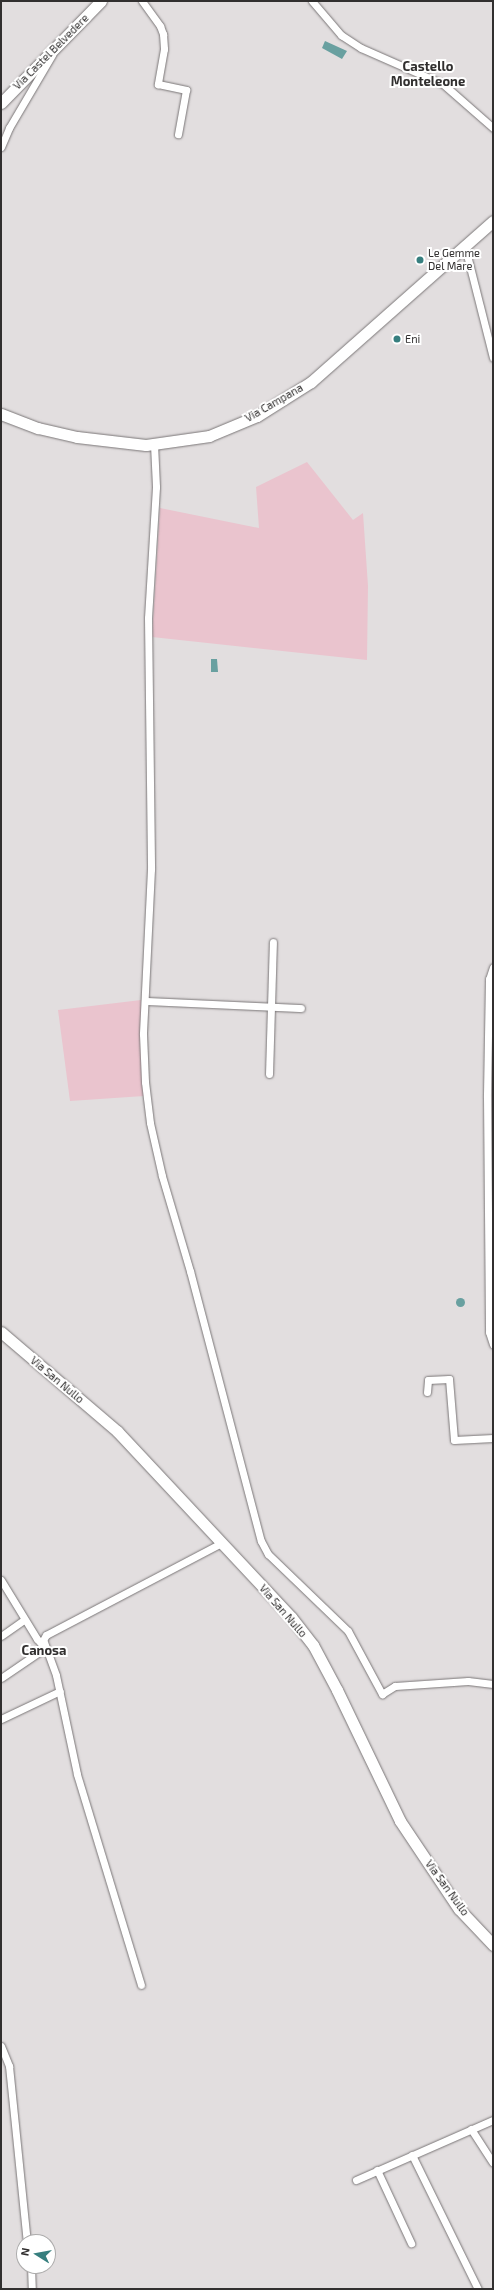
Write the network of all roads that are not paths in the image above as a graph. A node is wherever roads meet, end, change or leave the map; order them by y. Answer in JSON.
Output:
{"nodes":[{"id":1,"x":101,"y":1,"type":"edge"},
{"id":2,"x":142,"y":1,"type":"edge"},
{"id":3,"x":312,"y":1,"type":"edge"},
{"id":4,"x":55,"y":50,"type":"junction"},
{"id":5,"x":1,"y":103,"type":"edge"},
{"id":6,"x":493,"y":128,"type":"edge"},
{"id":7,"x":178,"y":134,"type":"dead end"},
{"id":8,"x":1,"y":147,"type":"edge"},
{"id":9,"x":493,"y":221,"type":"edge"},
{"id":10,"x":465,"y":247,"type":"junction"},
{"id":11,"x":493,"y":358,"type":"edge"},
{"id":12,"x":1,"y":414,"type":"edge"},
{"id":13,"x":154,"y":444,"type":"junction"},
{"id":14,"x":273,"y":942,"type":"dead end"},
{"id":15,"x":493,"y":967,"type":"edge"},
{"id":16,"x":145,"y":1001,"type":"junction"},
{"id":17,"x":271,"y":1006,"type":"junction"},
{"id":18,"x":301,"y":1008,"type":"dead end"},
{"id":19,"x":269,"y":1074,"type":"dead end"},
{"id":20,"x":491,"y":1301,"type":"edge"},
{"id":21,"x":1,"y":1332,"type":"edge"},
{"id":22,"x":493,"y":1344,"type":"edge"},
{"id":23,"x":427,"y":1392,"type":"dead end"},
{"id":24,"x":493,"y":1438,"type":"edge"},
{"id":25,"x":221,"y":1543,"type":"junction"},
{"id":26,"x":1,"y":1580,"type":"edge"},
{"id":27,"x":24,"y":1620,"type":"junction"},
{"id":28,"x":1,"y":1636,"type":"edge"},
{"id":29,"x":45,"y":1648,"type":"junction"},
{"id":30,"x":1,"y":1678,"type":"edge"},
{"id":31,"x":493,"y":1682,"type":"edge"},
{"id":32,"x":60,"y":1691,"type":"junction"},
{"id":33,"x":1,"y":1719,"type":"edge"},
{"id":34,"x":493,"y":1945,"type":"edge"},
{"id":35,"x":141,"y":1985,"type":"dead end"},
{"id":36,"x":1,"y":2046,"type":"edge"},
{"id":37,"x":493,"y":2120,"type":"edge"},
{"id":38,"x":471,"y":2129,"type":"junction"},
{"id":39,"x":412,"y":2155,"type":"junction"},
{"id":40,"x":493,"y":2163,"type":"edge"},
{"id":41,"x":377,"y":2170,"type":"junction"},
{"id":42,"x":356,"y":2180,"type":"dead end"},
{"id":43,"x":26,"y":2234,"type":"edge"},
{"id":44,"x":411,"y":2243,"type":"dead end"},
{"id":45,"x":31,"y":2274,"type":"edge"},
{"id":46,"x":32,"y":2289,"type":"edge"},
{"id":47,"x":478,"y":2289,"type":"edge"}],
"edges":[{"from":1,"to":4,"type":"street","name":"Via Castel Belvedere"},
{"from":2,"to":7,"type":"street"},
{"from":3,"to":6,"type":"street"},
{"from":4,"to":5,"type":"street","name":"Via Castel Belvedere"},
{"from":4,"to":8,"type":"street"},
{"from":9,"to":10,"type":"street","name":"Via Campana"},
{"from":10,"to":11,"type":"street"},
{"from":10,"to":13,"type":"street","name":"Via Campana"},
{"from":12,"to":13,"type":"street","name":"Via Campana"},
{"from":13,"to":16,"type":"street"},
{"from":14,"to":17,"type":"street"},
{"from":15,"to":20,"type":"street"},
{"from":16,"to":17,"type":"street"},
{"from":16,"to":31,"type":"street"},
{"from":17,"to":18,"type":"street"},
{"from":17,"to":19,"type":"street"},
{"from":20,"to":22,"type":"street"},
{"from":21,"to":25,"type":"street","name":"Via San Nullo"},
{"from":23,"to":24,"type":"street"},
{"from":25,"to":29,"type":"street"},
{"from":25,"to":34,"type":"street","name":"Via San Nullo"},
{"from":26,"to":27,"type":"street"},
{"from":27,"to":28,"type":"street"},
{"from":27,"to":29,"type":"street"},
{"from":29,"to":30,"type":"street"},
{"from":29,"to":32,"type":"street"},
{"from":32,"to":33,"type":"street"},
{"from":32,"to":35,"type":"street"},
{"from":36,"to":43,"type":"street"},
{"from":37,"to":38,"type":"street"},
{"from":38,"to":39,"type":"street"},
{"from":38,"to":40,"type":"street"},
{"from":39,"to":41,"type":"street"},
{"from":39,"to":47,"type":"street"},
{"from":41,"to":42,"type":"street"},
{"from":41,"to":44,"type":"street"},
{"from":45,"to":46,"type":"street"}]}
